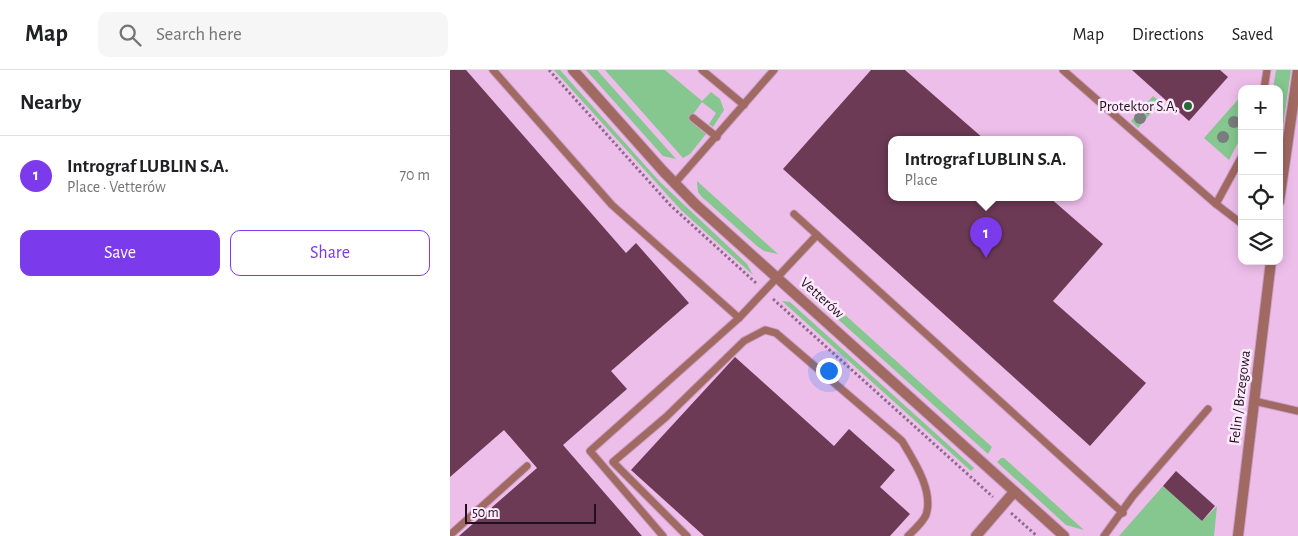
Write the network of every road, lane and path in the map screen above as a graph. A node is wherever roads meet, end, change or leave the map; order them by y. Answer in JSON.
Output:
{"nodes":[{"id":1,"x":492,"y":70,"type":"edge"},
{"id":2,"x":573,"y":70,"type":"edge"},
{"id":3,"x":702,"y":70,"type":"edge"},
{"id":4,"x":774,"y":70,"type":"edge"},
{"id":5,"x":1063,"y":70,"type":"edge"},
{"id":6,"x":1267,"y":70,"type":"edge"},
{"id":7,"x":1298,"y":70,"type":"edge"},
{"id":8,"x":1265,"y":85,"type":"edge"},
{"id":9,"x":744,"y":105,"type":"junction"},
{"id":10,"x":693,"y":118,"type":"dead end"},
{"id":11,"x":717,"y":137,"type":"junction"},
{"id":12,"x":1238,"y":163,"type":"edge"},
{"id":13,"x":1283,"y":175,"type":"edge"},
{"id":14,"x":674,"y":184,"type":"junction"},
{"id":15,"x":1216,"y":204,"type":"junction"},
{"id":16,"x":794,"y":214,"type":"dead end"},
{"id":17,"x":1238,"y":221,"type":"edge"},
{"id":18,"x":818,"y":235,"type":"junction"},
{"id":19,"x":1271,"y":265,"type":"edge"},
{"id":20,"x":777,"y":278,"type":"junction"},
{"id":21,"x":739,"y":318,"type":"junction"},
{"id":22,"x":1254,"y":401,"type":"junction"},
{"id":23,"x":1208,"y":409,"type":"dead end"},
{"id":24,"x":1298,"y":411,"type":"edge"},
{"id":25,"x":527,"y":466,"type":"dead end"},
{"id":26,"x":1014,"y":492,"type":"junction"},
{"id":27,"x":1123,"y":512,"type":"junction"},
{"id":28,"x":450,"y":535,"type":"edge"},
{"id":29,"x":663,"y":536,"type":"edge"},
{"id":30,"x":687,"y":536,"type":"edge"},
{"id":31,"x":908,"y":536,"type":"edge"},
{"id":32,"x":976,"y":536,"type":"edge"},
{"id":33,"x":1064,"y":536,"type":"edge"},
{"id":34,"x":1104,"y":536,"type":"edge"},
{"id":35,"x":1238,"y":536,"type":"edge"}],
"edges":[{"from":1,"to":21,"type":"lane"},
{"from":2,"to":14,"type":"street","name":"Vetterów"},
{"from":3,"to":9,"type":"lane"},
{"from":4,"to":9,"type":"lane"},
{"from":5,"to":15,"type":"lane"},
{"from":6,"to":8,"type":"lane"},
{"from":7,"to":13,"type":"street"},
{"from":9,"to":11,"type":"lane"},
{"from":10,"to":11,"type":"lane"},
{"from":11,"to":14,"type":"lane"},
{"from":12,"to":15,"type":"lane"},
{"from":14,"to":20,"type":"street","name":"Vetterów"},
{"from":15,"to":17,"type":"lane"},
{"from":16,"to":18,"type":"lane"},
{"from":18,"to":20,"type":"lane"},
{"from":18,"to":27,"type":"lane"},
{"from":19,"to":22,"type":"street","name":"Felin / Brzegowa"},
{"from":20,"to":21,"type":"lane"},
{"from":20,"to":26,"type":"street","name":"Vetterów"},
{"from":21,"to":29,"type":"lane"},
{"from":22,"to":24,"type":"lane"},
{"from":22,"to":35,"type":"street","name":"Felin / Brzegowa"},
{"from":23,"to":27,"type":"lane"},
{"from":25,"to":28,"type":"lane"},
{"from":26,"to":32,"type":"street"},
{"from":26,"to":33,"type":"street","name":"Vetterów"},
{"from":27,"to":34,"type":"lane"},
{"from":30,"to":31,"type":"lane"}]}
